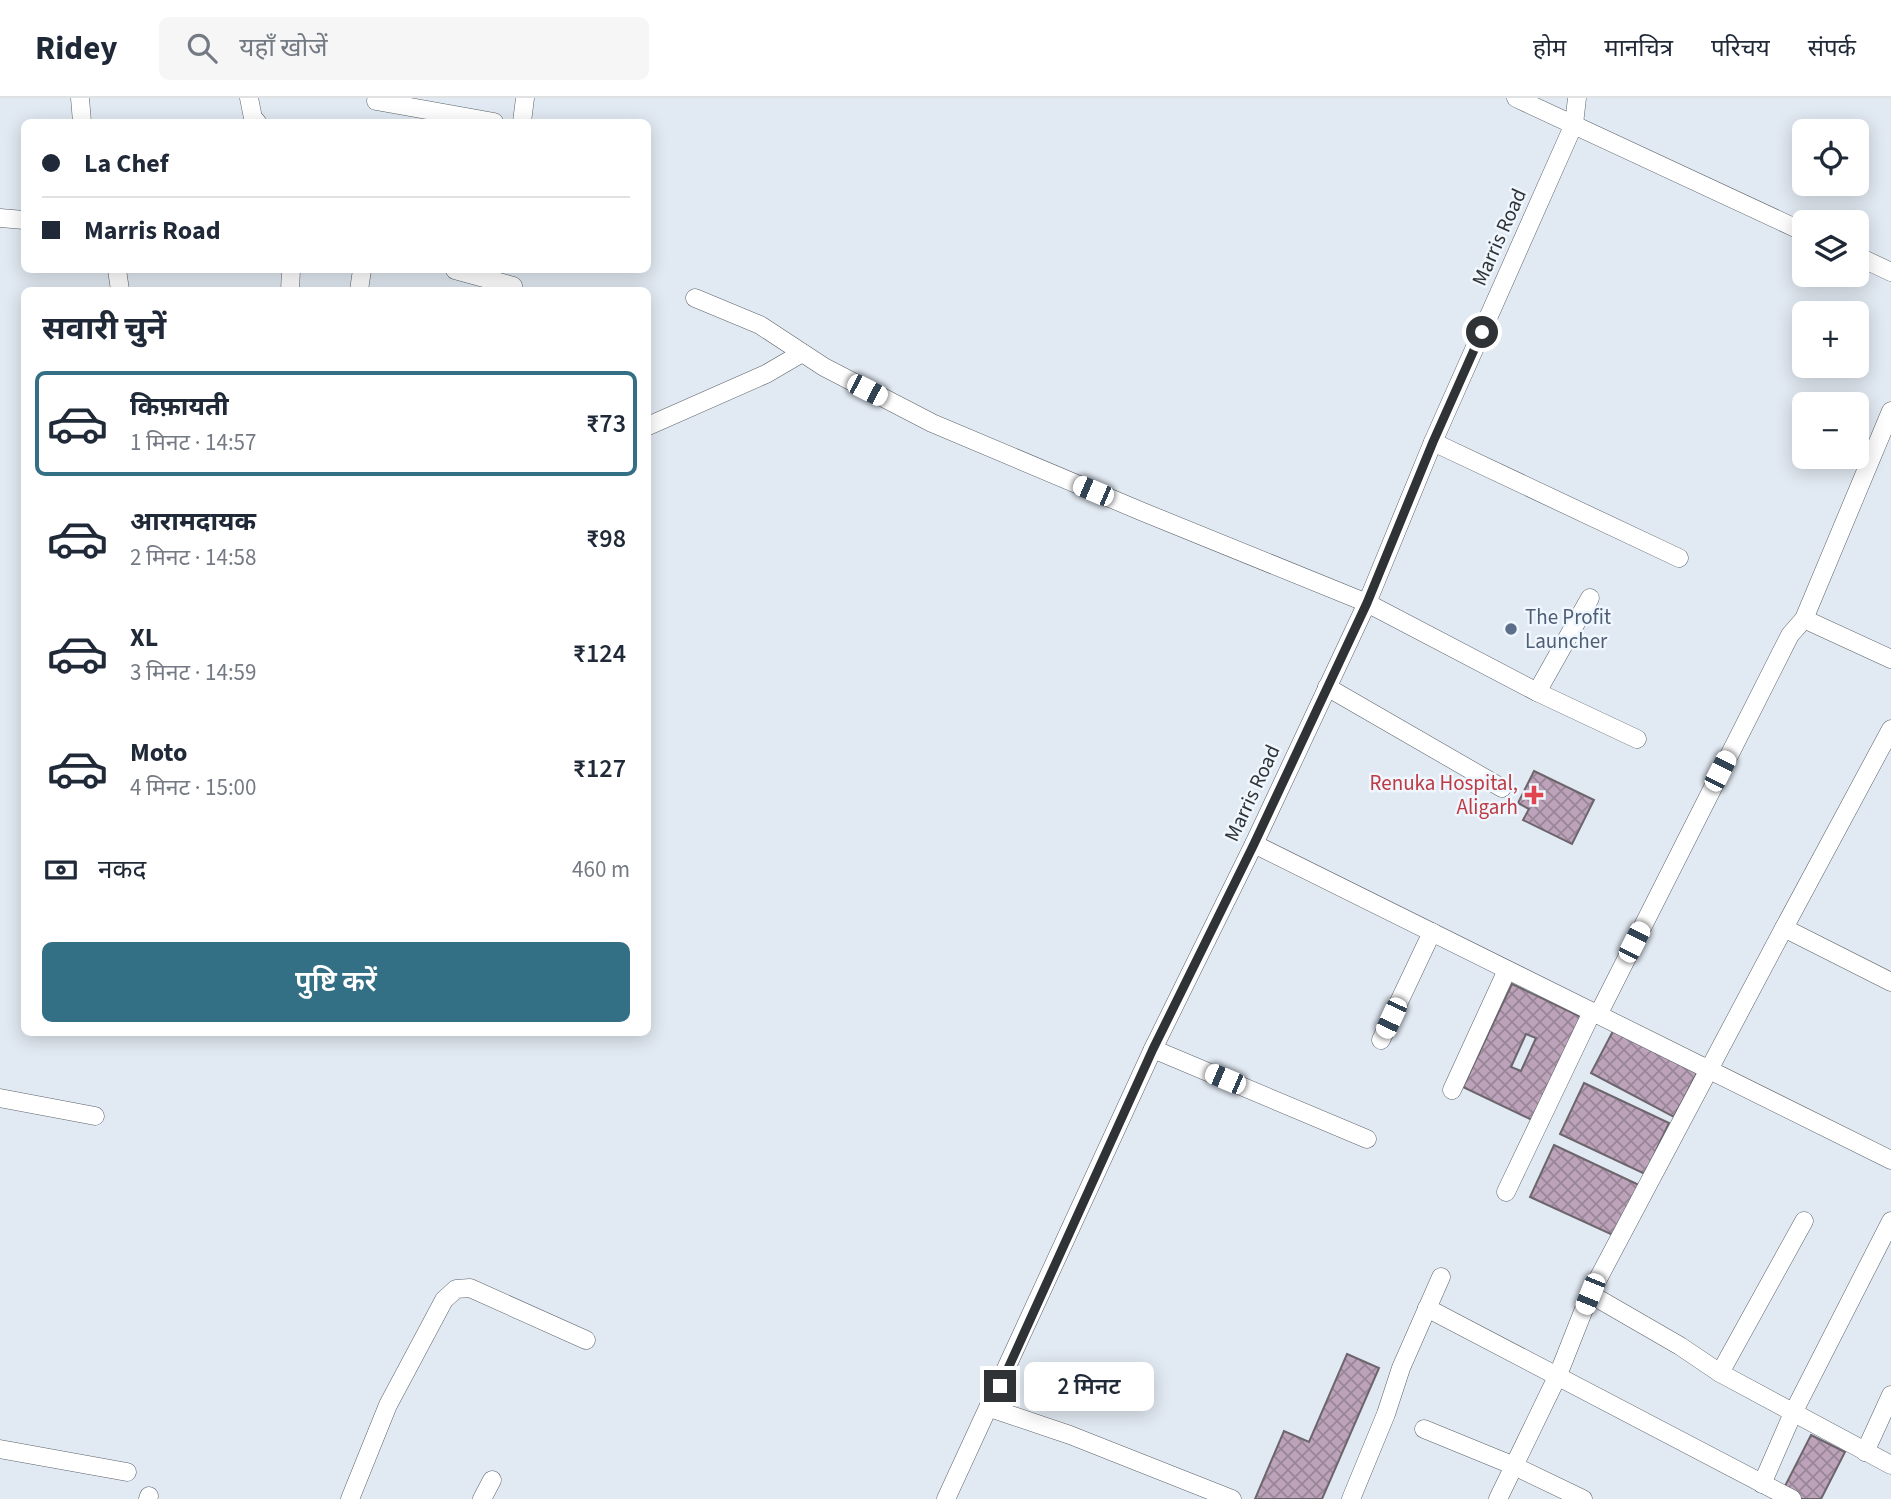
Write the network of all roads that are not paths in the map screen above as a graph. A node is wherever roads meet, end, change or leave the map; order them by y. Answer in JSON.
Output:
{"nodes":[{"id":1,"x":80,"y":98,"type":"edge"},
{"id":2,"x":249,"y":98,"type":"edge"},
{"id":3,"x":525,"y":98,"type":"edge"},
{"id":4,"x":1516,"y":98,"type":"edge"},
{"id":5,"x":1577,"y":98,"type":"edge"},
{"id":6,"x":376,"y":101,"type":"dead end"},
{"id":7,"x":82,"y":119,"type":"edge"},
{"id":8,"x":256,"y":119,"type":"edge"},
{"id":9,"x":477,"y":119,"type":"edge"},
{"id":10,"x":522,"y":119,"type":"edge"},
{"id":11,"x":1574,"y":124,"type":"junction"},
{"id":12,"x":0,"y":218,"type":"edge"},
{"id":13,"x":21,"y":220,"type":"edge"},
{"id":14,"x":1792,"y":226,"type":"edge"},
{"id":15,"x":1869,"y":262,"type":"edge"},
{"id":16,"x":1891,"y":272,"type":"edge"},
{"id":17,"x":470,"y":273,"type":"edge"},
{"id":18,"x":513,"y":282,"type":"edge"},
{"id":19,"x":695,"y":298,"type":"dead end"},
{"id":20,"x":803,"y":353,"type":"junction"},
{"id":21,"x":1891,"y":411,"type":"edge"},
{"id":22,"x":651,"y":425,"type":"edge"},
{"id":23,"x":1433,"y":442,"type":"junction"},
{"id":24,"x":1679,"y":558,"type":"dead end"},
{"id":25,"x":1590,"y":598,"type":"dead end"},
{"id":26,"x":1367,"y":603,"type":"junction"},
{"id":27,"x":1804,"y":619,"type":"junction"},
{"id":28,"x":1891,"y":659,"type":"edge"},
{"id":29,"x":1327,"y":687,"type":"junction"},
{"id":30,"x":1537,"y":692,"type":"junction"},
{"id":31,"x":1891,"y":729,"type":"edge"},
{"id":32,"x":1636,"y":739,"type":"dead end"},
{"id":33,"x":1502,"y":788,"type":"dead end"},
{"id":34,"x":1254,"y":844,"type":"junction"},
{"id":35,"x":1784,"y":928,"type":"junction"},
{"id":36,"x":1432,"y":932,"type":"junction"},
{"id":37,"x":1507,"y":970,"type":"junction"},
{"id":38,"x":1891,"y":982,"type":"edge"},
{"id":39,"x":1595,"y":1013,"type":"junction"},
{"id":40,"x":1381,"y":1040,"type":"dead end"},
{"id":41,"x":1153,"y":1049,"type":"junction"},
{"id":42,"x":1709,"y":1069,"type":"junction"},
{"id":43,"x":1452,"y":1090,"type":"dead end"},
{"id":44,"x":0,"y":1098,"type":"edge"},
{"id":45,"x":95,"y":1116,"type":"dead end"},
{"id":46,"x":1367,"y":1139,"type":"dead end"},
{"id":47,"x":1891,"y":1160,"type":"edge"},
{"id":48,"x":1506,"y":1192,"type":"dead end"},
{"id":49,"x":1804,"y":1221,"type":"dead end"},
{"id":50,"x":1891,"y":1221,"type":"edge"},
{"id":51,"x":1441,"y":1277,"type":"dead end"},
{"id":52,"x":1590,"y":1294,"type":"junction"},
{"id":53,"x":1427,"y":1308,"type":"junction"},
{"id":54,"x":586,"y":1340,"type":"dead end"},
{"id":55,"x":1720,"y":1374,"type":"junction"},
{"id":56,"x":1558,"y":1375,"type":"junction"},
{"id":57,"x":1891,"y":1395,"type":"edge"},
{"id":58,"x":990,"y":1408,"type":"junction"},
{"id":59,"x":1793,"y":1413,"type":"junction"},
{"id":60,"x":1424,"y":1429,"type":"dead end"},
{"id":61,"x":0,"y":1449,"type":"edge"},
{"id":62,"x":1865,"y":1452,"type":"junction"},
{"id":63,"x":1513,"y":1465,"type":"junction"},
{"id":64,"x":1891,"y":1465,"type":"edge"},
{"id":65,"x":127,"y":1472,"type":"dead end"},
{"id":66,"x":492,"y":1479,"type":"dead end"},
{"id":67,"x":1762,"y":1484,"type":"junction"},
{"id":68,"x":350,"y":1499,"type":"edge"},
{"id":69,"x":482,"y":1499,"type":"edge"},
{"id":70,"x":946,"y":1499,"type":"edge"},
{"id":71,"x":1232,"y":1499,"type":"edge"},
{"id":72,"x":1350,"y":1499,"type":"edge"},
{"id":73,"x":1498,"y":1499,"type":"edge"},
{"id":74,"x":1583,"y":1499,"type":"edge"},
{"id":75,"x":1792,"y":1499,"type":"edge"}],
"edges":[{"from":1,"to":7,"type":"street"},
{"from":2,"to":8,"type":"street"},
{"from":3,"to":10,"type":"street"},
{"from":4,"to":11,"type":"street"},
{"from":5,"to":11,"type":"street","name":"Marris Road"},
{"from":6,"to":9,"type":"street"},
{"from":11,"to":14,"type":"street"},
{"from":11,"to":23,"type":"street","name":"Marris Road"},
{"from":12,"to":13,"type":"street"},
{"from":15,"to":16,"type":"street"},
{"from":17,"to":18,"type":"street"},
{"from":19,"to":20,"type":"street"},
{"from":20,"to":22,"type":"street"},
{"from":20,"to":26,"type":"street"},
{"from":21,"to":27,"type":"street"},
{"from":23,"to":24,"type":"street"},
{"from":23,"to":26,"type":"street","name":"Marris Road"},
{"from":25,"to":30,"type":"street"},
{"from":26,"to":29,"type":"street","name":"Marris Road"},
{"from":26,"to":30,"type":"street"},
{"from":27,"to":28,"type":"street"},
{"from":27,"to":39,"type":"street"},
{"from":29,"to":33,"type":"street"},
{"from":29,"to":34,"type":"street","name":"Marris Road"},
{"from":30,"to":32,"type":"street"},
{"from":31,"to":35,"type":"street"},
{"from":34,"to":36,"type":"street"},
{"from":34,"to":41,"type":"street","name":"Marris Road"},
{"from":35,"to":38,"type":"street"},
{"from":35,"to":42,"type":"street"},
{"from":36,"to":37,"type":"street"},
{"from":36,"to":40,"type":"street"},
{"from":37,"to":39,"type":"street"},
{"from":37,"to":43,"type":"street"},
{"from":39,"to":42,"type":"street"},
{"from":39,"to":48,"type":"street"},
{"from":41,"to":46,"type":"street"},
{"from":41,"to":58,"type":"street","name":"Marris Road"},
{"from":42,"to":47,"type":"street"},
{"from":42,"to":52,"type":"street"},
{"from":44,"to":45,"type":"street"},
{"from":49,"to":55,"type":"street"},
{"from":50,"to":59,"type":"street"},
{"from":51,"to":53,"type":"street"},
{"from":52,"to":55,"type":"street"},
{"from":52,"to":56,"type":"street"},
{"from":53,"to":56,"type":"street"},
{"from":53,"to":72,"type":"street"},
{"from":54,"to":68,"type":"street"},
{"from":55,"to":59,"type":"street"},
{"from":56,"to":63,"type":"street"},
{"from":56,"to":67,"type":"street"},
{"from":57,"to":62,"type":"street"},
{"from":58,"to":70,"type":"street","name":"Marris Road"},
{"from":58,"to":71,"type":"street"},
{"from":59,"to":62,"type":"street"},
{"from":59,"to":67,"type":"street"},
{"from":60,"to":63,"type":"street"},
{"from":61,"to":65,"type":"street"},
{"from":62,"to":64,"type":"street"},
{"from":63,"to":73,"type":"street"},
{"from":63,"to":74,"type":"street"},
{"from":66,"to":69,"type":"street"},
{"from":67,"to":75,"type":"street"}]}
